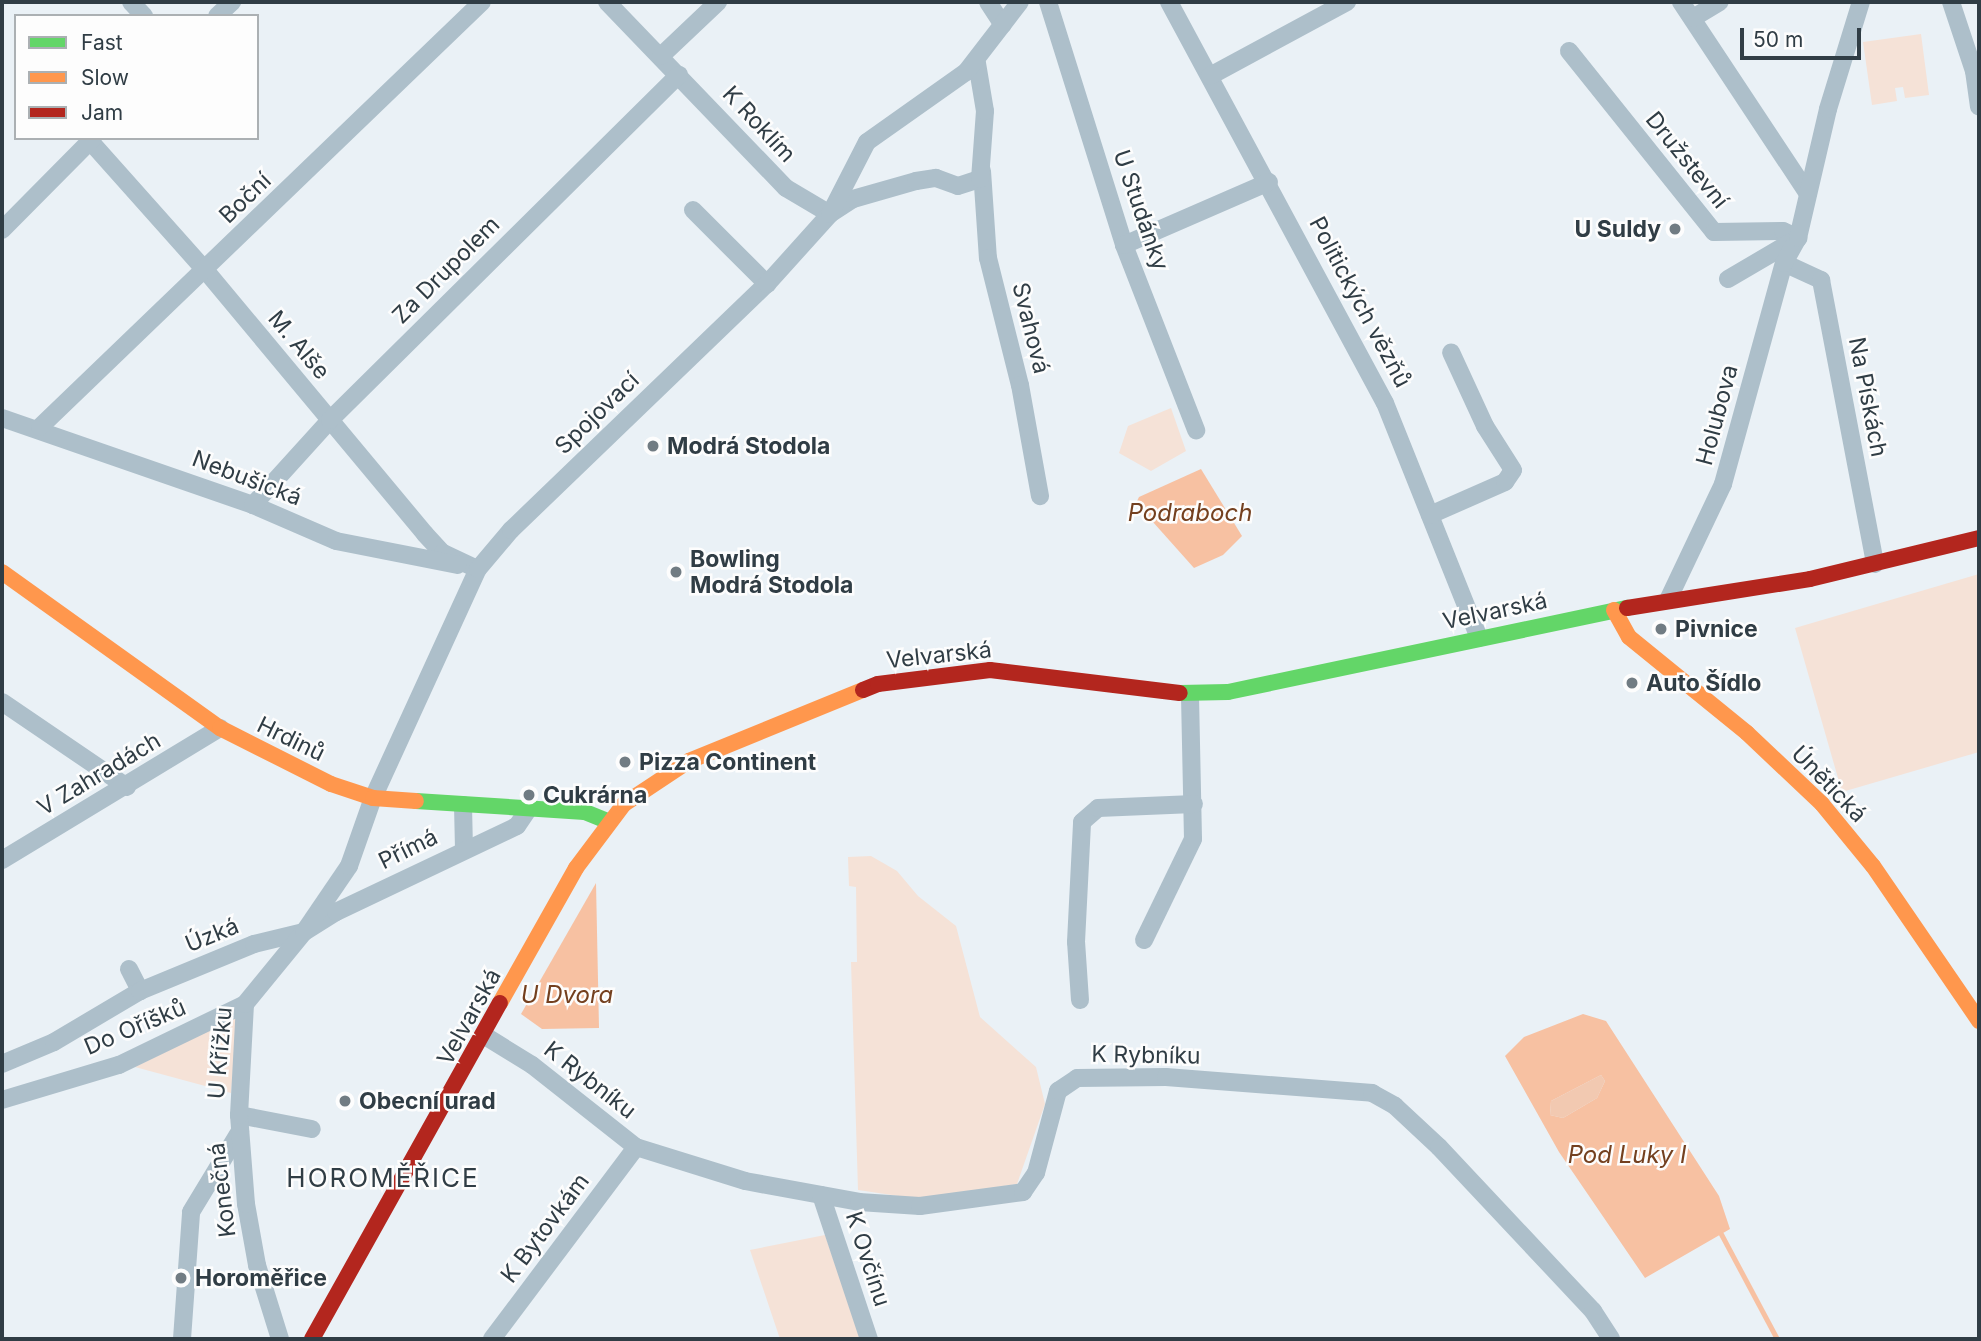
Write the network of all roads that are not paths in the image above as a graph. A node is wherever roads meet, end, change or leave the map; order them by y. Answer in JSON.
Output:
{"nodes":[{"id":1,"x":232,"y":2,"type":"edge"},
{"id":2,"x":482,"y":2,"type":"edge"},
{"id":3,"x":607,"y":2,"type":"edge"},
{"id":4,"x":718,"y":2,"type":"edge"},
{"id":5,"x":988,"y":2,"type":"edge"},
{"id":6,"x":1020,"y":2,"type":"edge"},
{"id":7,"x":1048,"y":2,"type":"edge"},
{"id":8,"x":1170,"y":2,"type":"edge"},
{"id":9,"x":1347,"y":2,"type":"edge"},
{"id":10,"x":1681,"y":2,"type":"edge"},
{"id":11,"x":1720,"y":2,"type":"edge"},
{"id":12,"x":1861,"y":2,"type":"edge"},
{"id":13,"x":1951,"y":2,"type":"edge"},
{"id":14,"x":219,"y":14,"type":"edge"},
{"id":15,"x":1693,"y":19,"type":"junction"},
{"id":16,"x":1003,"y":25,"type":"junction"},
{"id":17,"x":1569,"y":51,"type":"dead end"},
{"id":18,"x":660,"y":55,"type":"junction"},
{"id":19,"x":977,"y":63,"type":"junction"},
{"id":20,"x":679,"y":75,"type":"junction"},
{"id":21,"x":1210,"y":76,"type":"junction"},
{"id":22,"x":1979,"y":107,"type":"edge"},
{"id":23,"x":92,"y":140,"type":"edge"},
{"id":24,"x":982,"y":171,"type":"junction"},
{"id":25,"x":1269,"y":182,"type":"junction"},
{"id":26,"x":1808,"y":194,"type":"junction"},
{"id":27,"x":693,"y":210,"type":"dead end"},
{"id":28,"x":830,"y":214,"type":"junction"},
{"id":29,"x":2,"y":230,"type":"edge"},
{"id":30,"x":1798,"y":238,"type":"junction"},
{"id":31,"x":1124,"y":245,"type":"junction"},
{"id":32,"x":1784,"y":263,"type":"junction"},
{"id":33,"x":206,"y":271,"type":"junction"},
{"id":34,"x":1728,"y":278,"type":"dead end"},
{"id":35,"x":767,"y":284,"type":"junction"},
{"id":36,"x":1451,"y":352,"type":"dead end"},
{"id":37,"x":2,"y":418,"type":"edge"},
{"id":38,"x":330,"y":421,"type":"junction"},
{"id":39,"x":40,"y":427,"type":"junction"},
{"id":40,"x":1196,"y":430,"type":"dead end"},
{"id":41,"x":1040,"y":496,"type":"dead end"},
{"id":42,"x":253,"y":505,"type":"junction"},
{"id":43,"x":1430,"y":515,"type":"junction"},
{"id":44,"x":1977,"y":539,"type":"edge"},
{"id":45,"x":1875,"y":564,"type":"junction"},
{"id":46,"x":478,"y":569,"type":"junction"},
{"id":47,"x":2,"y":572,"type":"edge"},
{"id":48,"x":1668,"y":600,"type":"junction"},
{"id":49,"x":1614,"y":610,"type":"junction"},
{"id":50,"x":1479,"y":638,"type":"junction"},
{"id":51,"x":1190,"y":694,"type":"junction"},
{"id":52,"x":2,"y":702,"type":"edge"},
{"id":53,"x":220,"y":728,"type":"junction"},
{"id":54,"x":127,"y":787,"type":"junction"},
{"id":55,"x":373,"y":798,"type":"junction"},
{"id":56,"x":1194,"y":804,"type":"junction"},
{"id":57,"x":463,"y":805,"type":"junction"},
{"id":58,"x":529,"y":808,"type":"junction"},
{"id":59,"x":607,"y":821,"type":"junction"},
{"id":60,"x":464,"y":849,"type":"junction"},
{"id":61,"x":2,"y":860,"type":"edge"},
{"id":62,"x":304,"y":932,"type":"junction"},
{"id":63,"x":1144,"y":940,"type":"dead end"},
{"id":64,"x":129,"y":969,"type":"dead end"},
{"id":65,"x":140,"y":991,"type":"junction"},
{"id":66,"x":1080,"y":1000,"type":"dead end"},
{"id":67,"x":245,"y":1004,"type":"junction"},
{"id":68,"x":1979,"y":1021,"type":"edge"},
{"id":69,"x":485,"y":1035,"type":"junction"},
{"id":70,"x":2,"y":1065,"type":"edge"},
{"id":71,"x":2,"y":1100,"type":"edge"},
{"id":72,"x":239,"y":1123,"type":"junction"},
{"id":73,"x":312,"y":1129,"type":"dead end"},
{"id":74,"x":636,"y":1147,"type":"junction"},
{"id":75,"x":821,"y":1195,"type":"junction"},
{"id":76,"x":182,"y":1339,"type":"edge"},
{"id":77,"x":280,"y":1339,"type":"edge"},
{"id":78,"x":312,"y":1339,"type":"edge"},
{"id":79,"x":492,"y":1339,"type":"edge"},
{"id":80,"x":869,"y":1339,"type":"edge"},
{"id":81,"x":1611,"y":1339,"type":"edge"}],
"edges":[{"from":1,"to":14,"type":"street"},
{"from":2,"to":33,"type":"street","name":"Boční"},
{"from":3,"to":18,"type":"street","name":"K Roklím"},
{"from":4,"to":18,"type":"street"},
{"from":5,"to":16,"type":"street"},
{"from":6,"to":16,"type":"street","name":"Spojovací"},
{"from":7,"to":31,"type":"street","name":"U Studánky"},
{"from":8,"to":21,"type":"street","name":"Politických vězňů"},
{"from":9,"to":21,"type":"street"},
{"from":10,"to":15,"type":"street"},
{"from":11,"to":15,"type":"street"},
{"from":12,"to":26,"type":"street","name":"Holubova"},
{"from":13,"to":22,"type":"street"},
{"from":15,"to":26,"type":"street"},
{"from":16,"to":19,"type":"street","name":"Spojovací"},
{"from":17,"to":30,"type":"street","name":"Družstevní"},
{"from":18,"to":20,"type":"street","name":"K Roklím"},
{"from":19,"to":24,"type":"street","name":"Svahová"},
{"from":19,"to":28,"type":"street","name":"Spojovací"},
{"from":20,"to":28,"type":"street","name":"K Roklím"},
{"from":20,"to":38,"type":"street","name":"Za Drupolem"},
{"from":21,"to":25,"type":"street","name":"Politických vězňů"},
{"from":23,"to":29,"type":"street"},
{"from":23,"to":33,"type":"street","name":"M. Alše"},
{"from":24,"to":28,"type":"street"},
{"from":24,"to":41,"type":"street","name":"Svahová"},
{"from":25,"to":31,"type":"street"},
{"from":25,"to":43,"type":"street","name":"Politických vězňů"},
{"from":26,"to":30,"type":"street","name":"Holubova"},
{"from":27,"to":35,"type":"street"},
{"from":28,"to":35,"type":"street","name":"Spojovací"},
{"from":30,"to":32,"type":"street","name":"Holubova"},
{"from":30,"to":34,"type":"street"},
{"from":31,"to":40,"type":"street","name":"U Studánky"},
{"from":32,"to":45,"type":"street","name":"Na Pískách"},
{"from":32,"to":48,"type":"street","name":"Holubova"},
{"from":33,"to":38,"type":"street","name":"M. Alše"},
{"from":33,"to":39,"type":"street","name":"Boční"},
{"from":35,"to":46,"type":"street","name":"Spojovací"},
{"from":36,"to":43,"type":"street"},
{"from":37,"to":39,"type":"street","name":"Nebušická"},
{"from":38,"to":42,"type":"street","name":"Za Drupolem"},
{"from":38,"to":46,"type":"street","name":"M. Alše"},
{"from":39,"to":42,"type":"street","name":"Nebušická"},
{"from":42,"to":46,"type":"street","name":"Nebušická"},
{"from":43,"to":50,"type":"street","name":"Politických vězňů"},
{"from":44,"to":45,"type":"main road","name":"Velvarská"},
{"from":45,"to":48,"type":"main road","name":"Velvarská"},
{"from":46,"to":55,"type":"street","name":"Spojovací"},
{"from":47,"to":53,"type":"main road","name":"Hrdinů"},
{"from":48,"to":49,"type":"main road","name":"Velvarská"},
{"from":49,"to":50,"type":"main road","name":"Velvarská"},
{"from":49,"to":68,"type":"main road","name":"Únětická"},
{"from":50,"to":51,"type":"main road","name":"Velvarská"},
{"from":51,"to":56,"type":"street"},
{"from":51,"to":59,"type":"main road","name":"Velvarská"},
{"from":52,"to":54,"type":"street"},
{"from":53,"to":54,"type":"street","name":"V Zahradách"},
{"from":53,"to":55,"type":"main road","name":"Hrdinů"},
{"from":54,"to":61,"type":"street","name":"V Zahradách"},
{"from":55,"to":57,"type":"main road","name":"Hrdinů"},
{"from":55,"to":62,"type":"street","name":"Spojovací"},
{"from":56,"to":63,"type":"street"},
{"from":56,"to":66,"type":"street"},
{"from":57,"to":58,"type":"main road","name":"Hrdinů"},
{"from":57,"to":60,"type":"street"},
{"from":58,"to":59,"type":"main road","name":"Hrdinů"},
{"from":58,"to":60,"type":"street","name":"Přímá"},
{"from":59,"to":69,"type":"main road","name":"Velvarská"},
{"from":60,"to":62,"type":"street","name":"Přímá"},
{"from":62,"to":65,"type":"street","name":"Úzká"},
{"from":62,"to":67,"type":"street","name":"U Křížku"},
{"from":64,"to":65,"type":"street"},
{"from":65,"to":70,"type":"street","name":"Úzká"},
{"from":67,"to":71,"type":"street","name":"Do Oříšků"},
{"from":67,"to":72,"type":"street","name":"U Křížku"},
{"from":69,"to":74,"type":"street","name":"K Rybníku"},
{"from":69,"to":78,"type":"main road","name":"Velvarská"},
{"from":72,"to":73,"type":"street"},
{"from":72,"to":76,"type":"street"},
{"from":72,"to":77,"type":"street","name":"Konečná"},
{"from":74,"to":75,"type":"street","name":"K Rybníku"},
{"from":74,"to":79,"type":"street","name":"K Bytovkám"},
{"from":75,"to":80,"type":"street","name":"K Ovčínu"},
{"from":75,"to":81,"type":"street","name":"K Rybníku"}]}
